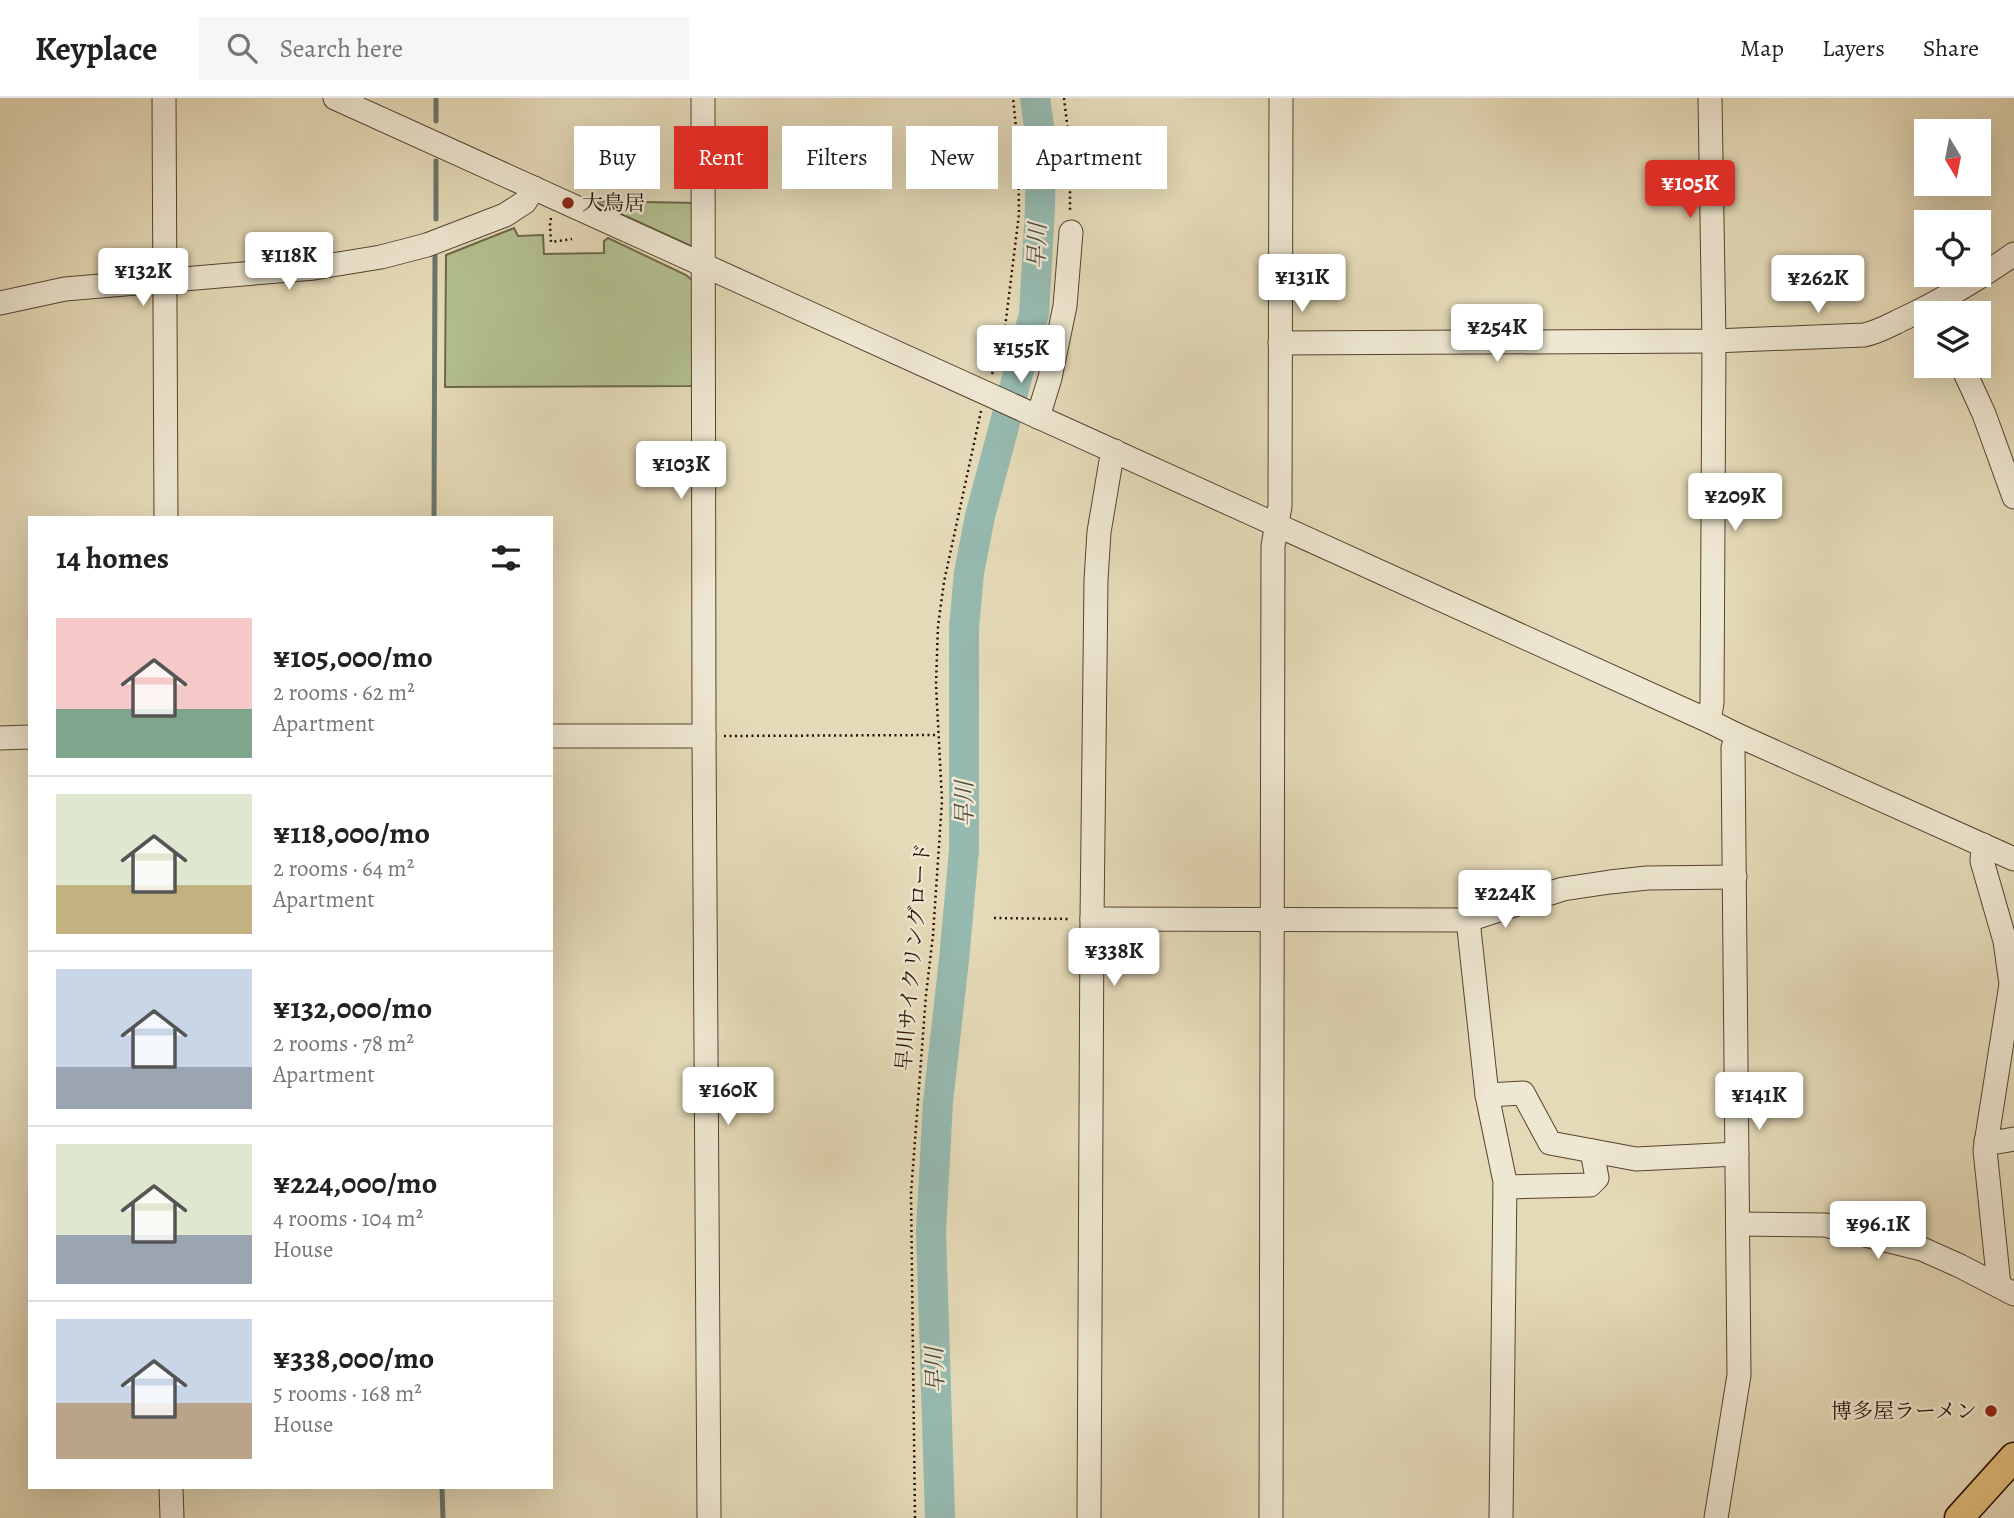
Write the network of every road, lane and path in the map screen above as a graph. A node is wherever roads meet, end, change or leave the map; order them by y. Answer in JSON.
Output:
{"nodes":[{"id":1,"x":164,"y":98,"type":"edge"},
{"id":2,"x":335,"y":98,"type":"edge"},
{"id":3,"x":703,"y":98,"type":"edge"},
{"id":4,"x":1013,"y":98,"type":"edge"},
{"id":5,"x":1064,"y":98,"type":"edge"},
{"id":6,"x":1281,"y":98,"type":"edge"},
{"id":7,"x":1710,"y":98,"type":"edge"},
{"id":8,"x":534,"y":188,"type":"junction"},
{"id":9,"x":554,"y":213,"type":"dead end"},
{"id":10,"x":1071,"y":232,"type":"joint"},
{"id":11,"x":572,"y":239,"type":"dead end"},
{"id":12,"x":2014,"y":254,"type":"edge"},
{"id":13,"x":703,"y":266,"type":"junction"},
{"id":14,"x":164,"y":279,"type":"junction"},
{"id":15,"x":1943,"y":301,"type":"edge"},
{"id":16,"x":0,"y":303,"type":"edge"},
{"id":17,"x":1914,"y":316,"type":"edge"},
{"id":18,"x":1714,"y":341,"type":"junction"},
{"id":19,"x":1280,"y":343,"type":"junction"},
{"id":20,"x":1968,"y":378,"type":"edge"},
{"id":21,"x":988,"y":391,"type":"junction"},
{"id":22,"x":1036,"y":416,"type":"junction"},
{"id":23,"x":1115,"y":451,"type":"junction"},
{"id":24,"x":2014,"y":496,"type":"edge"},
{"id":25,"x":166,"y":516,"type":"edge"},
{"id":26,"x":1276,"y":525,"type":"junction"},
{"id":27,"x":1709,"y":721,"type":"junction"},
{"id":28,"x":939,"y":735,"type":"junction"},
{"id":29,"x":553,"y":736,"type":"edge"},
{"id":30,"x":704,"y":736,"type":"junction"},
{"id":31,"x":1737,"y":736,"type":"junction"},
{"id":32,"x":0,"y":737,"type":"edge"},
{"id":33,"x":28,"y":737,"type":"edge"},
{"id":34,"x":1983,"y":845,"type":"junction"},
{"id":35,"x":2014,"y":859,"type":"edge"},
{"id":36,"x":1735,"y":877,"type":"junction"},
{"id":37,"x":994,"y":918,"type":"dead end"},
{"id":38,"x":1092,"y":919,"type":"junction"},
{"id":39,"x":1273,"y":919,"type":"junction"},
{"id":40,"x":1468,"y":920,"type":"junction"},
{"id":41,"x":1487,"y":1095,"type":"junction"},
{"id":42,"x":2014,"y":1139,"type":"edge"},
{"id":43,"x":1986,"y":1141,"type":"junction"},
{"id":44,"x":1592,"y":1151,"type":"junction"},
{"id":45,"x":1737,"y":1154,"type":"junction"},
{"id":46,"x":1505,"y":1187,"type":"junction"},
{"id":47,"x":1738,"y":1224,"type":"junction"},
{"id":48,"x":2007,"y":1289,"type":"edge"},
{"id":49,"x":2014,"y":1457,"type":"edge"},
{"id":50,"x":172,"y":1489,"type":"edge"},
{"id":51,"x":172,"y":1518,"type":"edge"},
{"id":52,"x":709,"y":1518,"type":"edge"},
{"id":53,"x":915,"y":1518,"type":"edge"},
{"id":54,"x":1089,"y":1518,"type":"edge"},
{"id":55,"x":1271,"y":1518,"type":"edge"},
{"id":56,"x":1501,"y":1518,"type":"edge"},
{"id":57,"x":1716,"y":1518,"type":"edge"},
{"id":58,"x":1959,"y":1518,"type":"edge"}],
"edges":[{"from":1,"to":14,"type":"street"},
{"from":2,"to":8,"type":"street"},
{"from":3,"to":13,"type":"street"},
{"from":4,"to":21,"type":"path","name":"早川サイクリングロード"},
{"from":5,"to":10,"type":"path"},
{"from":6,"to":19,"type":"street"},
{"from":7,"to":18,"type":"street"},
{"from":8,"to":13,"type":"street"},
{"from":8,"to":14,"type":"street"},
{"from":9,"to":11,"type":"path"},
{"from":10,"to":22,"type":"street"},
{"from":12,"to":15,"type":"street"},
{"from":13,"to":21,"type":"street"},
{"from":13,"to":30,"type":"street"},
{"from":14,"to":16,"type":"street"},
{"from":14,"to":25,"type":"street"},
{"from":17,"to":18,"type":"street"},
{"from":18,"to":19,"type":"street"},
{"from":18,"to":27,"type":"street"},
{"from":19,"to":26,"type":"street"},
{"from":20,"to":24,"type":"street"},
{"from":21,"to":22,"type":"street"},
{"from":21,"to":28,"type":"path","name":"早川サイクリングロード"},
{"from":22,"to":23,"type":"street"},
{"from":23,"to":26,"type":"street"},
{"from":23,"to":38,"type":"street"},
{"from":26,"to":27,"type":"street"},
{"from":26,"to":39,"type":"street"},
{"from":27,"to":31,"type":"street"},
{"from":28,"to":30,"type":"path"},
{"from":28,"to":53,"type":"path","name":"早川サイクリングロード"},
{"from":29,"to":30,"type":"street"},
{"from":30,"to":52,"type":"street"},
{"from":31,"to":34,"type":"street"},
{"from":31,"to":36,"type":"street"},
{"from":32,"to":33,"type":"street"},
{"from":34,"to":35,"type":"street"},
{"from":34,"to":43,"type":"street"},
{"from":36,"to":40,"type":"street"},
{"from":36,"to":45,"type":"street"},
{"from":37,"to":38,"type":"path"},
{"from":38,"to":39,"type":"street"},
{"from":38,"to":54,"type":"street"},
{"from":39,"to":40,"type":"street"},
{"from":39,"to":55,"type":"street"},
{"from":40,"to":41,"type":"street"},
{"from":41,"to":44,"type":"street"},
{"from":41,"to":46,"type":"street"},
{"from":42,"to":43,"type":"street"},
{"from":43,"to":48,"type":"street"},
{"from":44,"to":45,"type":"street"},
{"from":44,"to":46,"type":"street"},
{"from":45,"to":47,"type":"street"},
{"from":46,"to":56,"type":"street"},
{"from":47,"to":48,"type":"street"},
{"from":47,"to":57,"type":"street"},
{"from":49,"to":58,"type":"main road"},
{"from":50,"to":51,"type":"street"}]}
